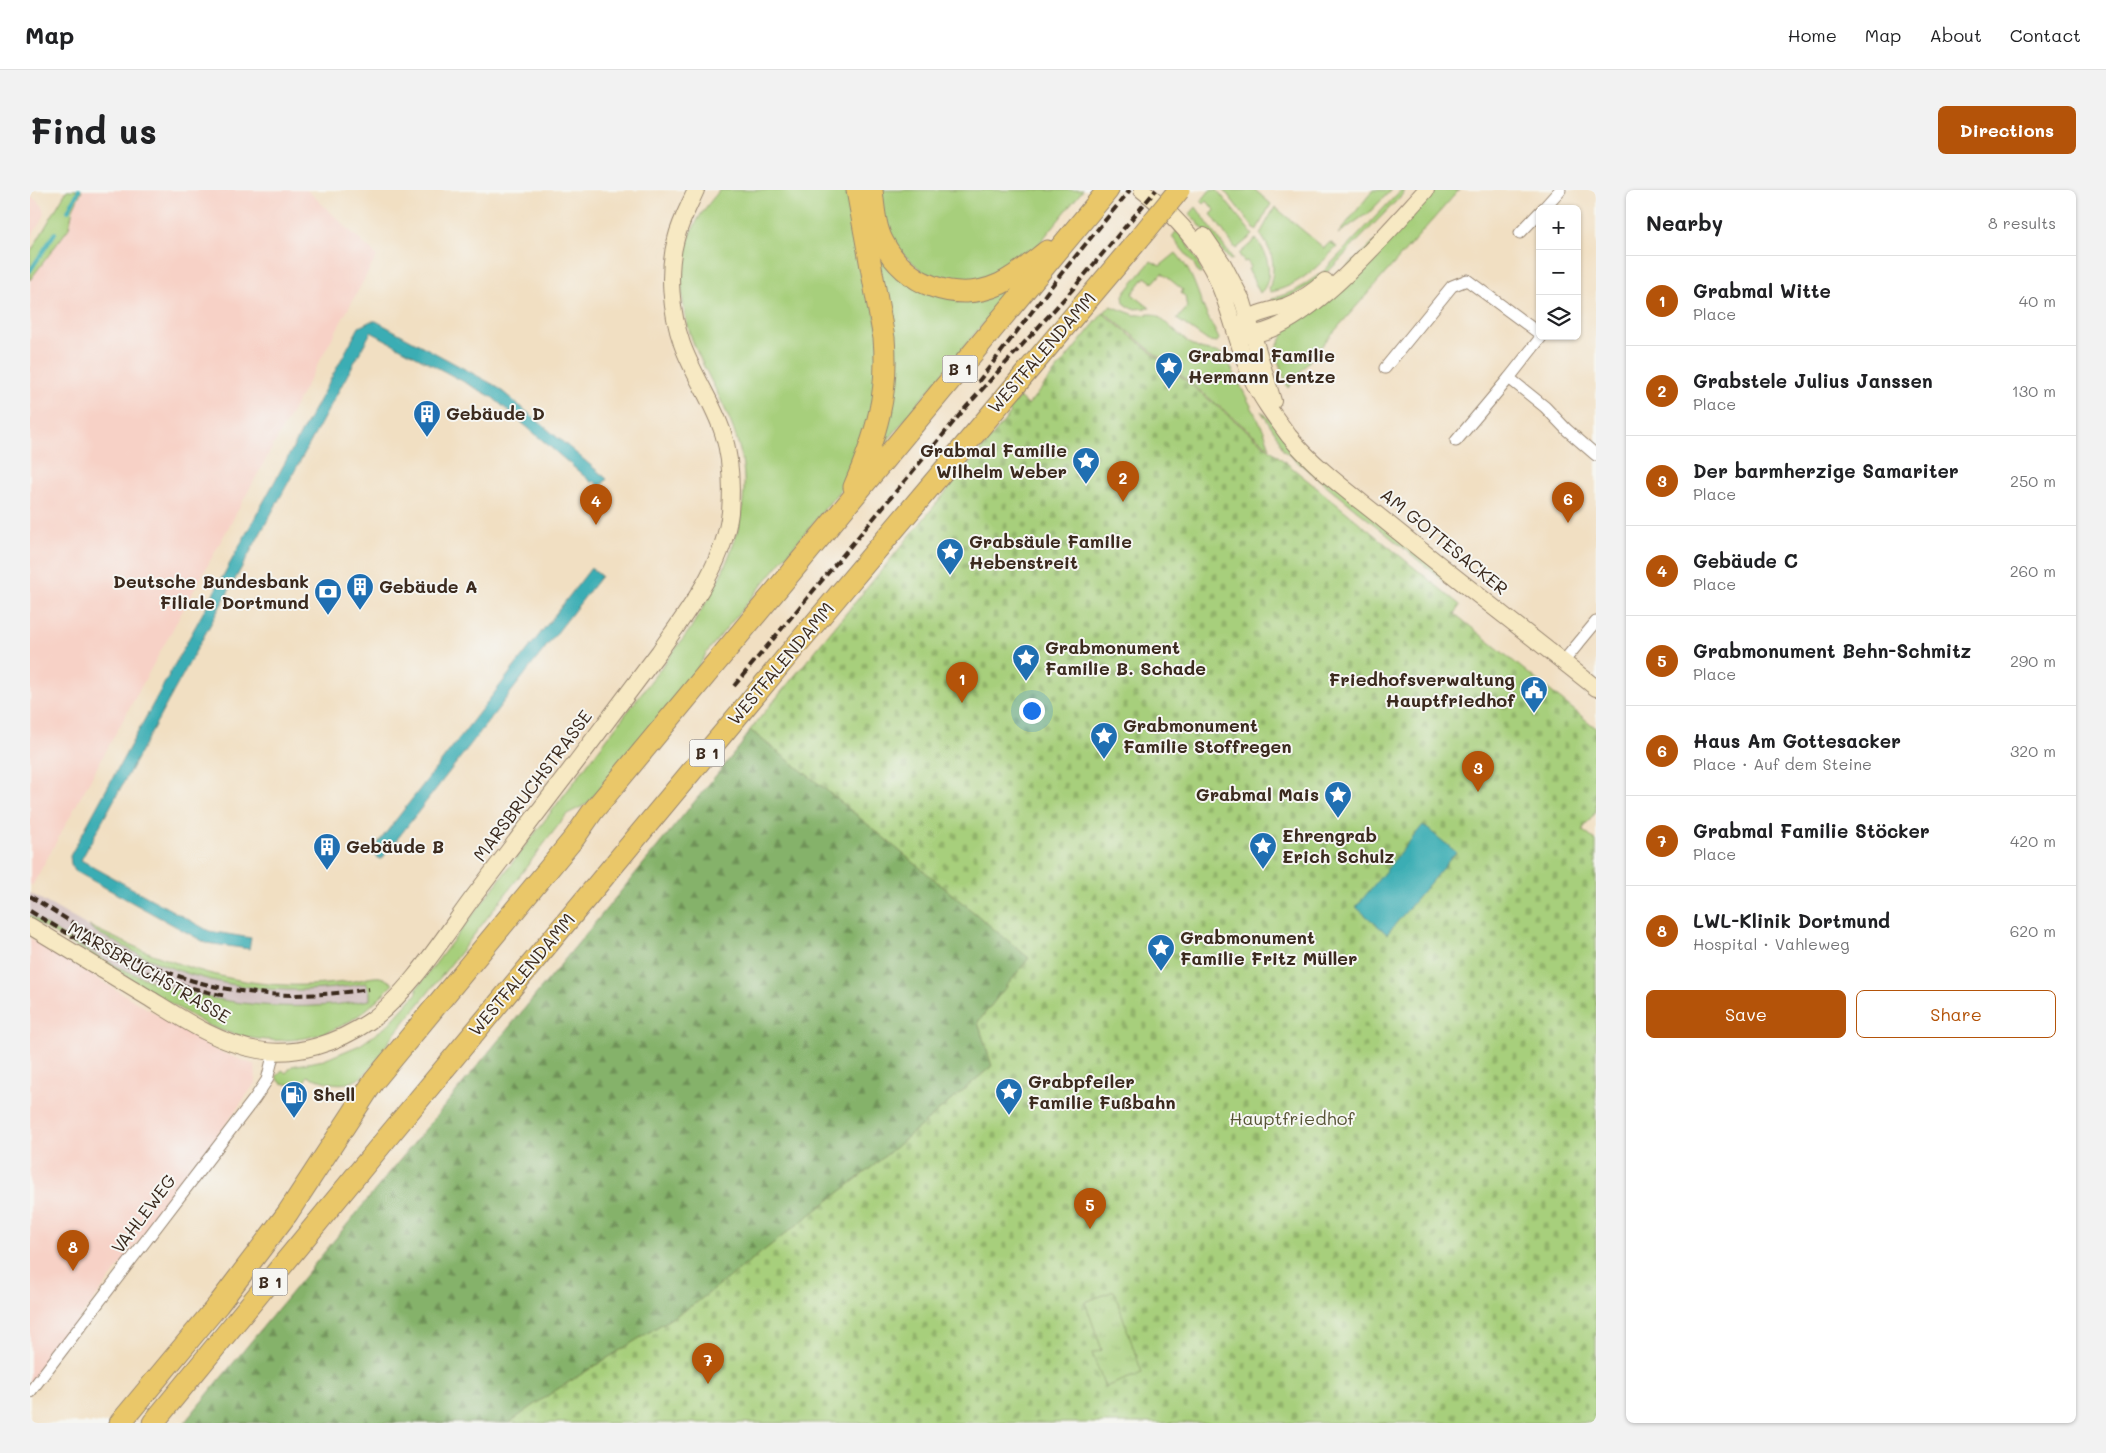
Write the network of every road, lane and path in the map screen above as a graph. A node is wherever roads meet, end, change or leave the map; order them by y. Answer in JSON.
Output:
{"nodes":[{"id":1,"x":857,"y":190,"type":"edge"},
{"id":2,"x":872,"y":190,"type":"edge"},
{"id":3,"x":1142,"y":190,"type":"edge"},
{"id":4,"x":1161,"y":190,"type":"edge"},
{"id":5,"x":1179,"y":190,"type":"edge"},
{"id":6,"x":1411,"y":190,"type":"edge"},
{"id":7,"x":1426,"y":190,"type":"edge"},
{"id":8,"x":1560,"y":190,"type":"edge"},
{"id":9,"x":696,"y":194,"type":"edge"},
{"id":10,"x":1102,"y":198,"type":"edge"},
{"id":11,"x":1546,"y":205,"type":"edge"},
{"id":12,"x":1536,"y":216,"type":"edge"},
{"id":13,"x":1076,"y":228,"type":"junction"},
{"id":14,"x":1520,"y":233,"type":"dead end"},
{"id":15,"x":1245,"y":328,"type":"junction"},
{"id":16,"x":1536,"y":331,"type":"edge"},
{"id":17,"x":1537,"y":340,"type":"edge"},
{"id":18,"x":1385,"y":368,"type":"dead end"},
{"id":19,"x":1509,"y":378,"type":"junction"},
{"id":20,"x":1456,"y":441,"type":"dead end"},
{"id":21,"x":1596,"y":455,"type":"edge"},
{"id":22,"x":844,"y":510,"type":"junction"},
{"id":23,"x":1596,"y":622,"type":"edge"},
{"id":24,"x":1563,"y":662,"type":"junction"},
{"id":25,"x":1594,"y":681,"type":"edge"},
{"id":26,"x":30,"y":926,"type":"edge"},
{"id":27,"x":274,"y":1052,"type":"junction"},
{"id":28,"x":30,"y":1392,"type":"edge"},
{"id":29,"x":120,"y":1423,"type":"edge"},
{"id":30,"x":153,"y":1423,"type":"edge"}],
"edges":[{"from":1,"to":22,"type":"highway"},
{"from":2,"to":13,"type":"highway"},
{"from":3,"to":15,"type":"street","name":"AM GOTTESACKER"},
{"from":4,"to":15,"type":"street","name":"AM GOTTESACKER"},
{"from":5,"to":30,"type":"highway","name":"WESTFALENDAMM","number":"B 1","bridge":true},
{"from":6,"to":15,"type":"street"},
{"from":7,"to":15,"type":"street"},
{"from":8,"to":11,"type":"street"},
{"from":9,"to":27,"type":"street","name":"MARSBRUCHSTRASSE"},
{"from":10,"to":13,"type":"highway","number":"B 1"},
{"from":12,"to":14,"type":"street"},
{"from":13,"to":22,"type":"highway","number":"B 1"},
{"from":15,"to":24,"type":"street","name":"AM GOTTESACKER"},
{"from":16,"to":18,"type":"street"},
{"from":17,"to":19,"type":"street"},
{"from":19,"to":20,"type":"street"},
{"from":19,"to":21,"type":"street"},
{"from":22,"to":29,"type":"highway","number":"B 1"},
{"from":23,"to":24,"type":"street"},
{"from":24,"to":25,"type":"street","name":"AM GOTTESACKER"},
{"from":26,"to":27,"type":"street","name":"MARSBRUCHSTRASSE"},
{"from":27,"to":28,"type":"street","name":"VAHLEWEG"}]}
